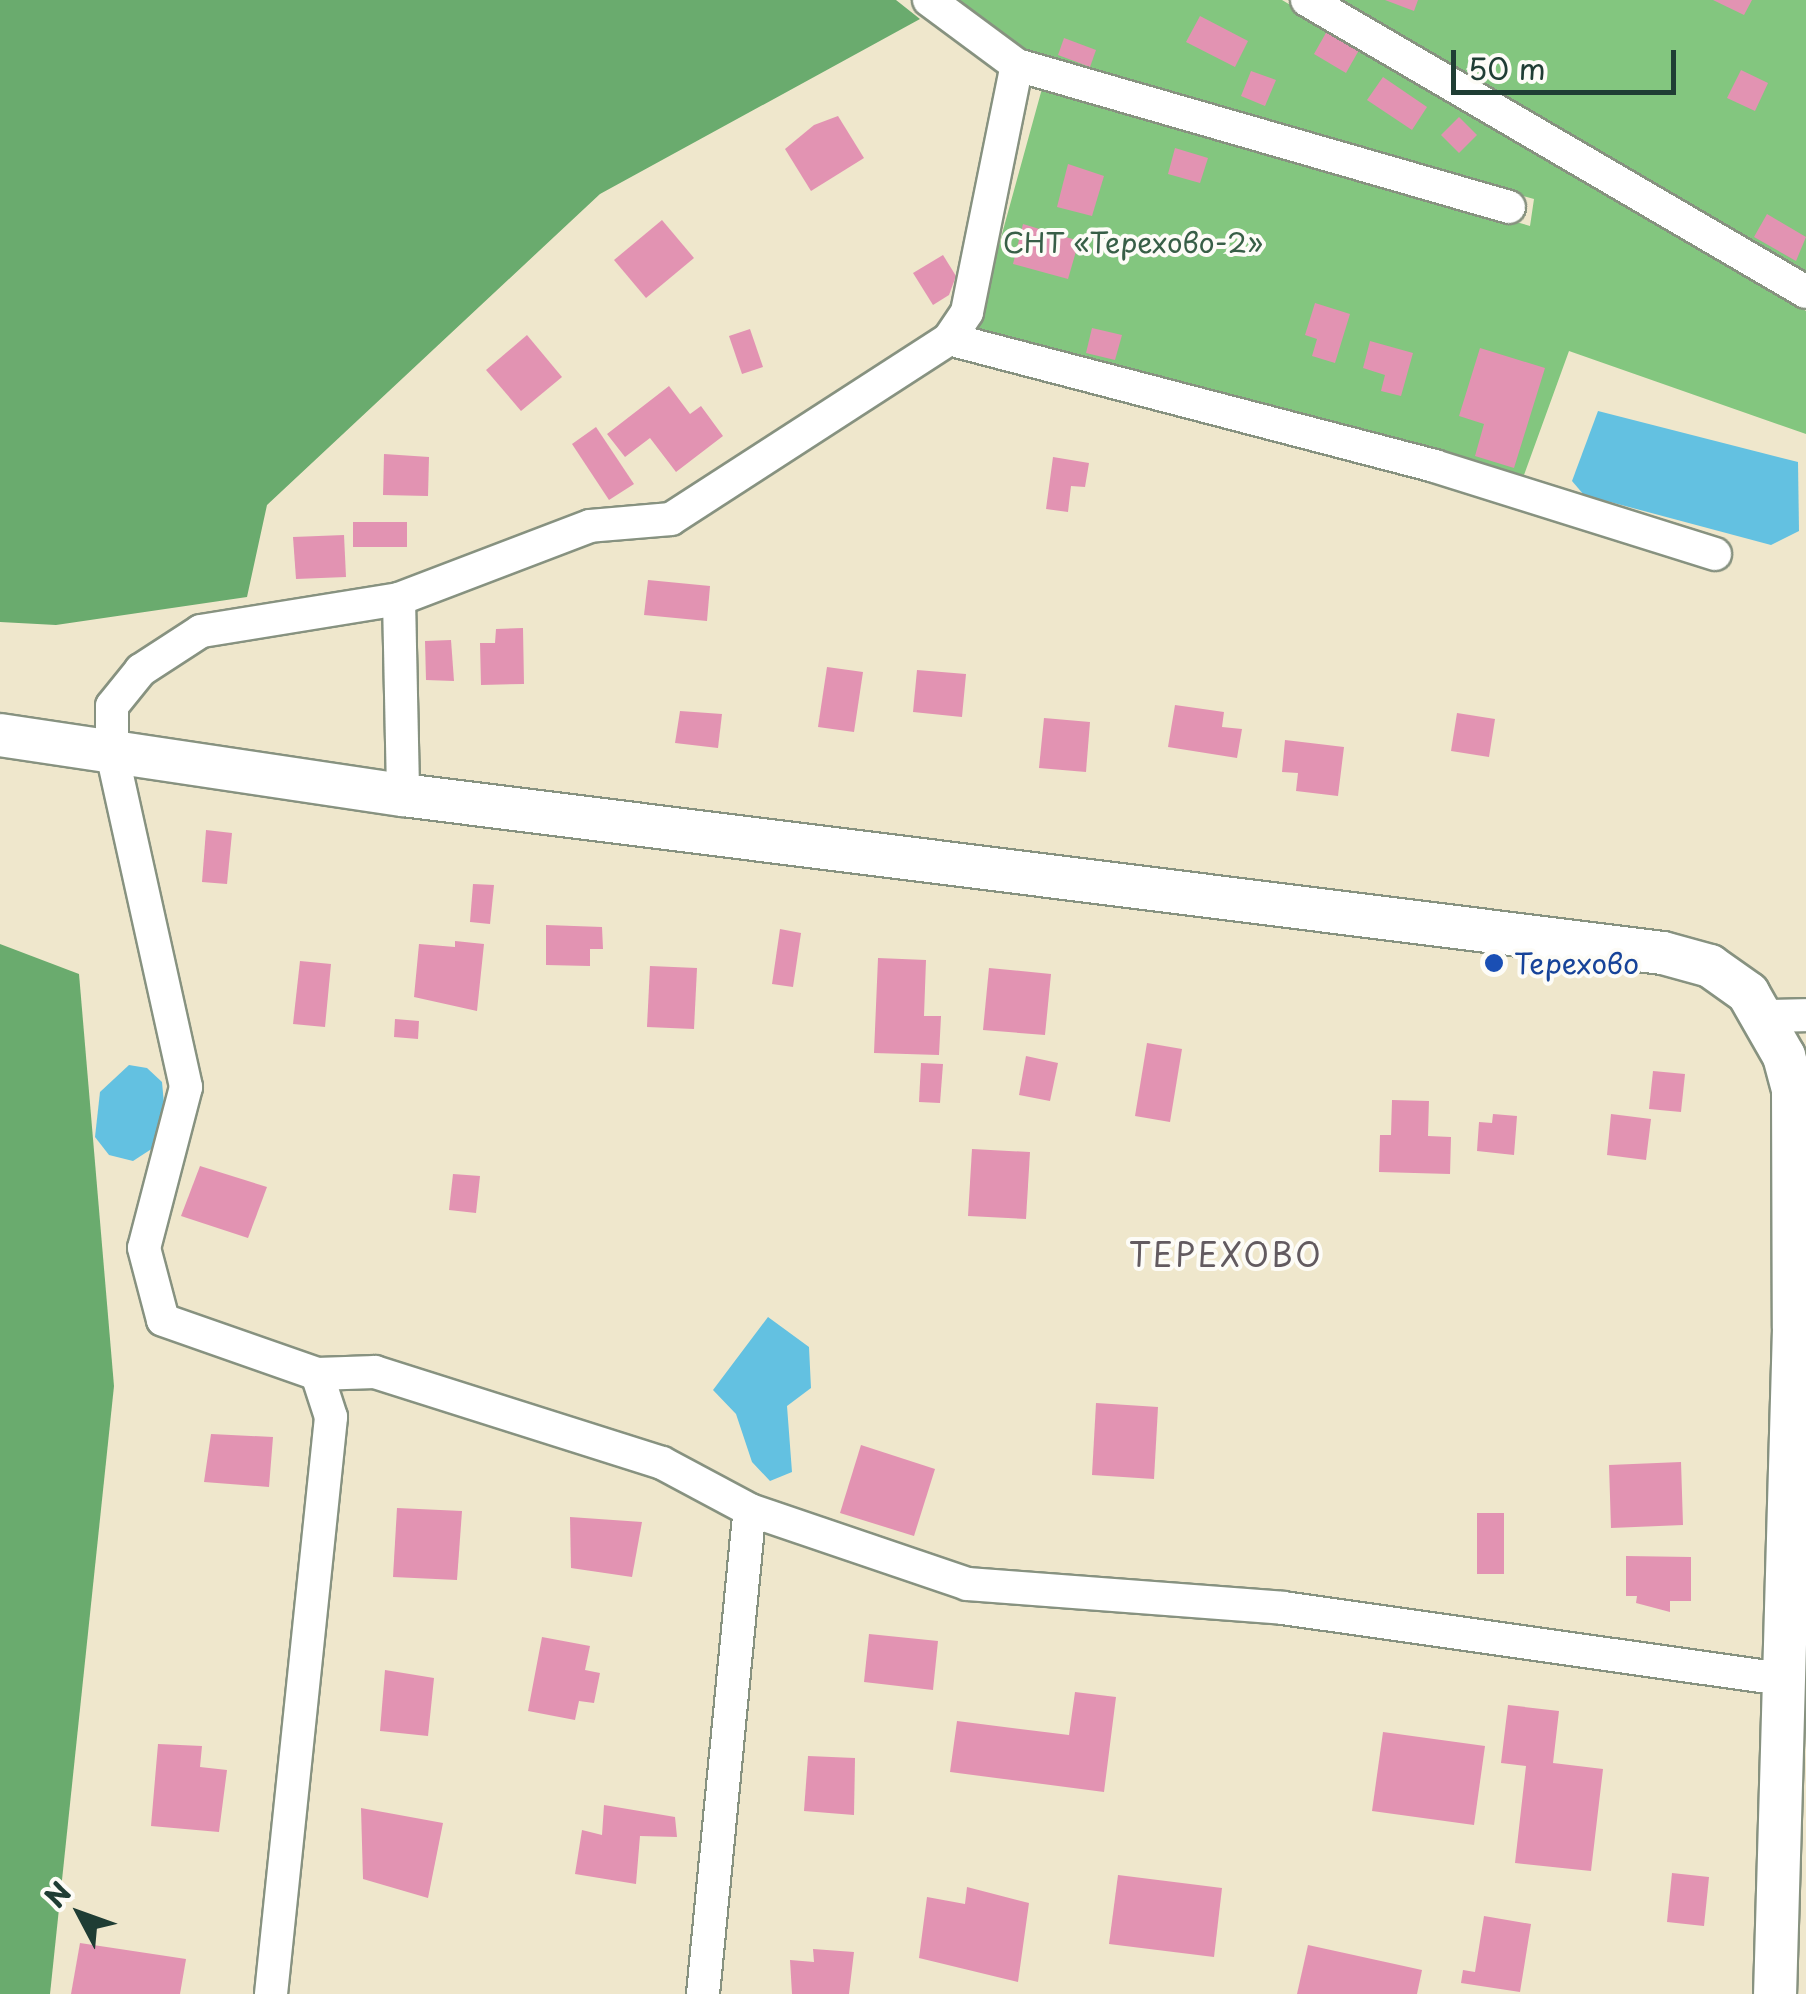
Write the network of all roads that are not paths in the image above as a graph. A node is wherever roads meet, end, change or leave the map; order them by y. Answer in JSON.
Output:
{"nodes":[{"id":1,"x":929,"y":0,"type":"edge"},
{"id":2,"x":1307,"y":0,"type":"edge"},
{"id":3,"x":1017,"y":65,"type":"junction"},
{"id":4,"x":1509,"y":207,"type":"dead end"},
{"id":5,"x":1806,"y":292,"type":"edge"},
{"id":6,"x":949,"y":339,"type":"junction"},
{"id":7,"x":1715,"y":554,"type":"dead end"},
{"id":8,"x":399,"y":599,"type":"junction"},
{"id":9,"x":0,"y":735,"type":"edge"},
{"id":10,"x":112,"y":753,"type":"junction"},
{"id":11,"x":404,"y":796,"type":"junction"},
{"id":12,"x":1786,"y":1016,"type":"edge"},
{"id":13,"x":317,"y":1374,"type":"junction"},
{"id":14,"x":750,"y":1510,"type":"junction"},
{"id":15,"x":1794,"y":1637,"type":"edge"},
{"id":16,"x":1789,"y":1693,"type":"edge"},
{"id":17,"x":272,"y":1994,"type":"edge"},
{"id":18,"x":703,"y":1994,"type":"edge"},
{"id":19,"x":1775,"y":1994,"type":"edge"}],
"edges":[{"from":1,"to":3,"type":"street"},
{"from":2,"to":5,"type":"street"},
{"from":3,"to":4,"type":"street"},
{"from":3,"to":6,"type":"street"},
{"from":6,"to":7,"type":"street"},
{"from":6,"to":8,"type":"street"},
{"from":8,"to":10,"type":"street"},
{"from":8,"to":11,"type":"street"},
{"from":9,"to":10,"type":"main road"},
{"from":10,"to":11,"type":"main road"},
{"from":10,"to":13,"type":"street"},
{"from":11,"to":12,"type":"main road"},
{"from":12,"to":15,"type":"main road"},
{"from":13,"to":14,"type":"street"},
{"from":13,"to":17,"type":"street"},
{"from":14,"to":16,"type":"street"},
{"from":14,"to":18,"type":"street"},
{"from":15,"to":16,"type":"main road"},
{"from":16,"to":19,"type":"main road"}]}
